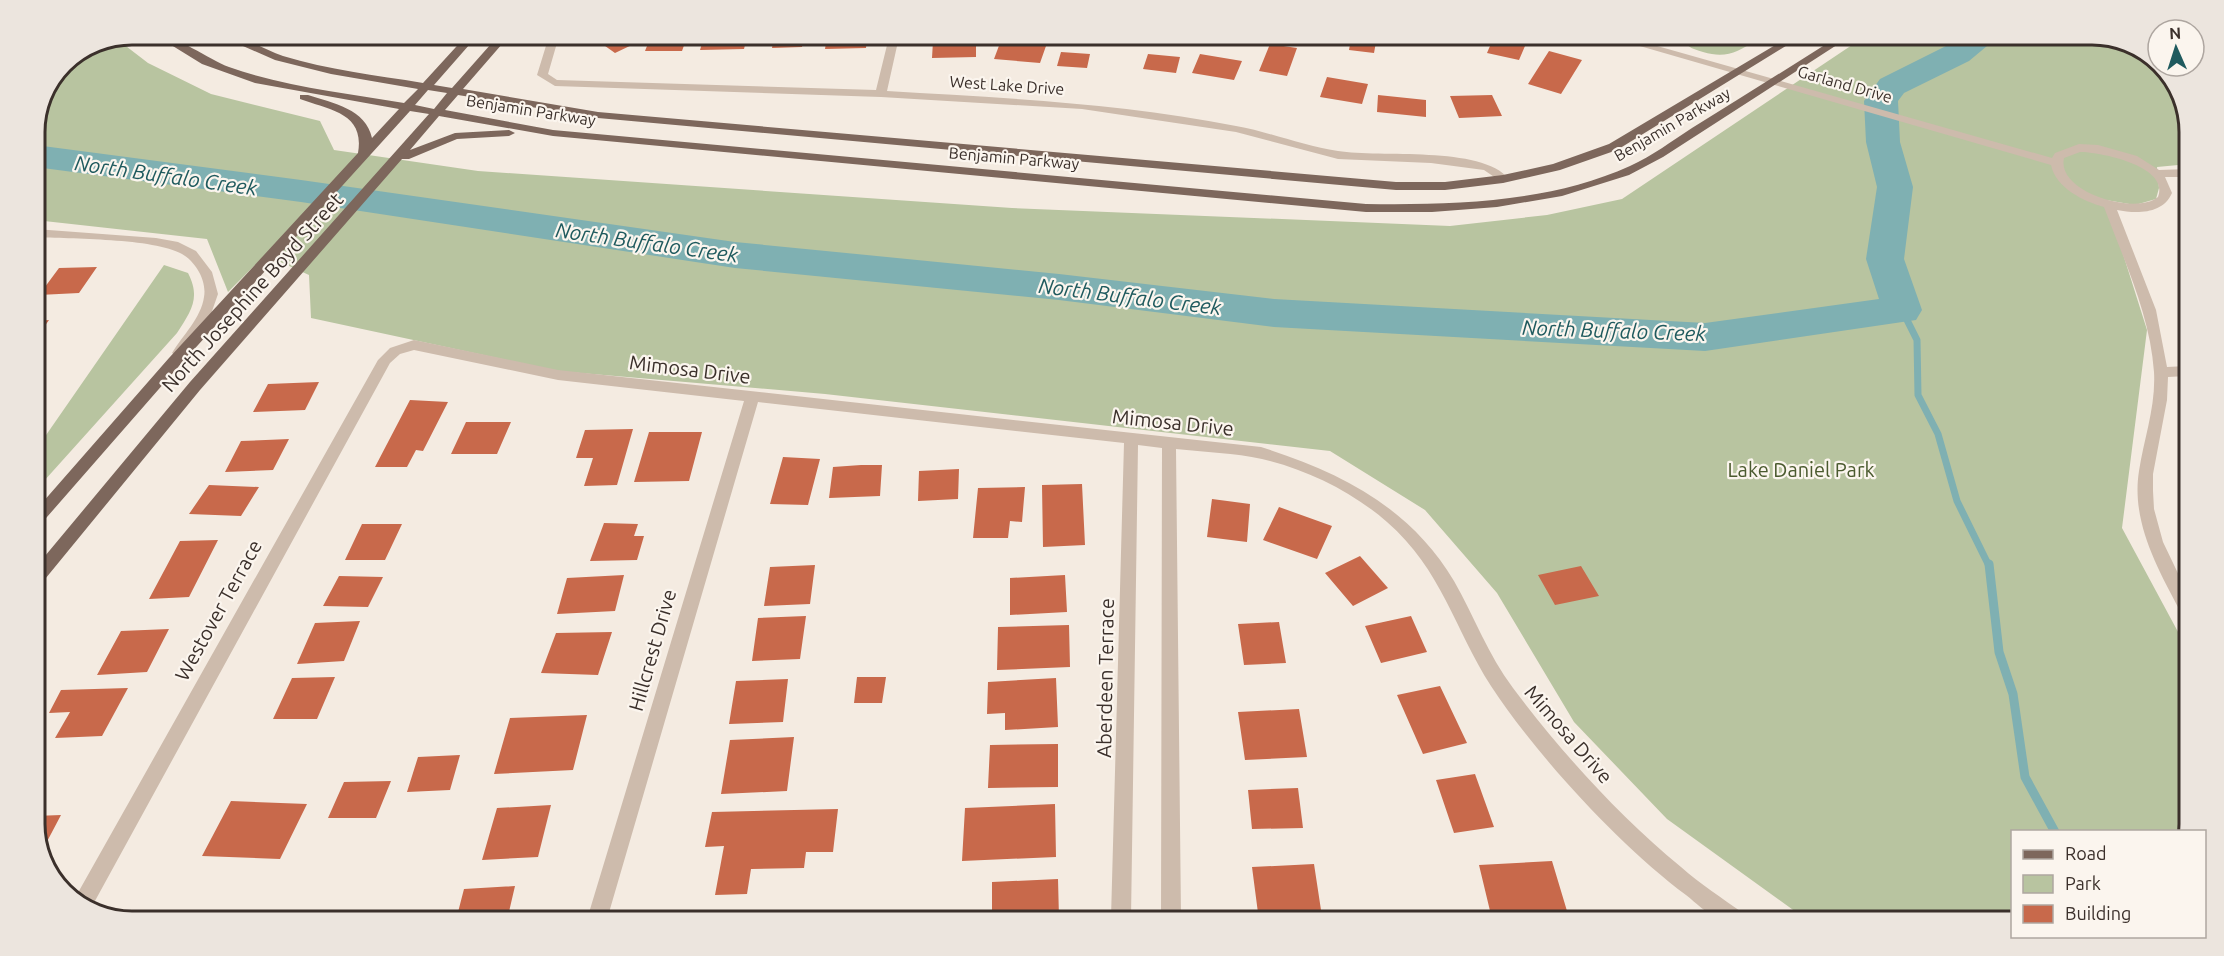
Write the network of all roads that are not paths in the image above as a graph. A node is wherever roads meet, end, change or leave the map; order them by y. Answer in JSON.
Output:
{"nodes":[{"id":1,"x":177,"y":45,"type":"edge"},
{"id":2,"x":248,"y":45,"type":"edge"},
{"id":3,"x":463,"y":45,"type":"edge"},
{"id":4,"x":496,"y":45,"type":"edge"},
{"id":5,"x":551,"y":45,"type":"edge"},
{"id":6,"x":892,"y":45,"type":"edge"},
{"id":7,"x":1641,"y":45,"type":"edge"},
{"id":8,"x":1669,"y":45,"type":"edge"},
{"id":9,"x":1781,"y":45,"type":"edge"},
{"id":10,"x":1832,"y":45,"type":"edge"},
{"id":11,"x":1669,"y":53,"type":"junction"},
{"id":12,"x":1737,"y":72,"type":"junction"},
{"id":13,"x":259,"y":81,"type":"junction"},
{"id":14,"x":1774,"y":81,"type":"junction"},
{"id":15,"x":425,"y":86,"type":"junction"},
{"id":16,"x":458,"y":91,"type":"junction"},
{"id":17,"x":881,"y":94,"type":"junction"},
{"id":18,"x":407,"y":106,"type":"junction"},
{"id":19,"x":438,"y":112,"type":"junction"},
{"id":20,"x":553,"y":133,"type":"junction"},
{"id":21,"x":363,"y":157,"type":"junction"},
{"id":22,"x":397,"y":160,"type":"junction"},
{"id":23,"x":2055,"y":164,"type":"junction"},
{"id":24,"x":2179,"y":173,"type":"edge"},
{"id":25,"x":2157,"y":174,"type":"junction"},
{"id":26,"x":1503,"y":179,"type":"junction"},
{"id":27,"x":2109,"y":205,"type":"junction"},
{"id":28,"x":45,"y":234,"type":"edge"},
{"id":29,"x":404,"y":346,"type":"joint"},
{"id":30,"x":174,"y":362,"type":"junction"},
{"id":31,"x":2179,"y":372,"type":"edge"},
{"id":32,"x":2161,"y":373,"type":"junction"},
{"id":33,"x":752,"y":397,"type":"junction"},
{"id":34,"x":1131,"y":439,"type":"junction"},
{"id":35,"x":1168,"y":442,"type":"junction"},
{"id":36,"x":45,"y":510,"type":"edge"},
{"id":37,"x":75,"y":529,"type":"junction"},
{"id":38,"x":45,"y":566,"type":"edge"},
{"id":39,"x":45,"y":577,"type":"edge"},
{"id":40,"x":2179,"y":593,"type":"edge"},
{"id":41,"x":86,"y":898,"type":"edge"},
{"id":42,"x":599,"y":911,"type":"edge"},
{"id":43,"x":1122,"y":911,"type":"edge"},
{"id":44,"x":1171,"y":911,"type":"edge"},
{"id":45,"x":1724,"y":911,"type":"edge"}],
"edges":[{"from":1,"to":13,"type":"main road","name":"Benjamin Parkway"},
{"from":2,"to":15,"type":"main road","name":"Benjamin Parkway"},
{"from":3,"to":15,"type":"main road","name":"North Josephine Boyd Street"},
{"from":4,"to":16,"type":"main road","name":"North Josephine Boyd Street"},
{"from":5,"to":17,"type":"street","name":"West Lake Drive"},
{"from":6,"to":17,"type":"street"},
{"from":7,"to":11,"type":"street","name":"Garland Drive"},
{"from":8,"to":11,"type":"street"},
{"from":9,"to":12,"type":"main road","name":"Benjamin Parkway"},
{"from":10,"to":14,"type":"main road","name":"Benjamin Parkway"},
{"from":11,"to":12,"type":"street","name":"Garland Drive"},
{"from":12,"to":14,"type":"street","name":"Garland Drive"},
{"from":12,"to":26,"type":"main road","name":"Benjamin Parkway"},
{"from":13,"to":18,"type":"main road","name":"Benjamin Parkway"},
{"from":13,"to":21,"type":"main road"},
{"from":14,"to":20,"type":"main road","name":"Benjamin Parkway"},
{"from":14,"to":23,"type":"street","name":"Garland Drive"},
{"from":15,"to":16,"type":"main road","name":"Benjamin Parkway"},
{"from":15,"to":18,"type":"main road","name":"North Josephine Boyd Street"},
{"from":16,"to":19,"type":"main road","name":"North Josephine Boyd Street"},
{"from":16,"to":26,"type":"main road","name":"Benjamin Parkway"},
{"from":17,"to":26,"type":"street","name":"West Lake Drive"},
{"from":18,"to":19,"type":"main road","name":"Benjamin Parkway"},
{"from":18,"to":21,"type":"main road","name":"North Josephine Boyd Street"},
{"from":19,"to":20,"type":"main road","name":"Benjamin Parkway"},
{"from":19,"to":22,"type":"main road","name":"North Josephine Boyd Street"},
{"from":20,"to":22,"type":"main road"},
{"from":21,"to":30,"type":"main road","name":"North Josephine Boyd Street"},
{"from":22,"to":37,"type":"main road","name":"North Josephine Boyd Street"},
{"from":23,"to":25,"type":"street"},
{"from":23,"to":27,"type":"street"},
{"from":24,"to":25,"type":"street"},
{"from":25,"to":27,"type":"street"},
{"from":27,"to":32,"type":"street"},
{"from":28,"to":30,"type":"street"},
{"from":29,"to":33,"type":"street","name":"Mimosa Drive"},
{"from":29,"to":41,"type":"street","name":"Westover Terrace"},
{"from":30,"to":36,"type":"main road","name":"North Josephine Boyd Street"},
{"from":31,"to":32,"type":"street"},
{"from":32,"to":40,"type":"street"},
{"from":33,"to":34,"type":"street","name":"Mimosa Drive"},
{"from":33,"to":42,"type":"street","name":"Hillcrest Drive"},
{"from":34,"to":35,"type":"street","name":"Mimosa Drive"},
{"from":34,"to":43,"type":"street","name":"Aberdeen Terrace"},
{"from":35,"to":44,"type":"street"},
{"from":35,"to":45,"type":"street","name":"Mimosa Drive"},
{"from":37,"to":38,"type":"main road","name":"North Josephine Boyd Street"},
{"from":37,"to":39,"type":"main road"}]}
